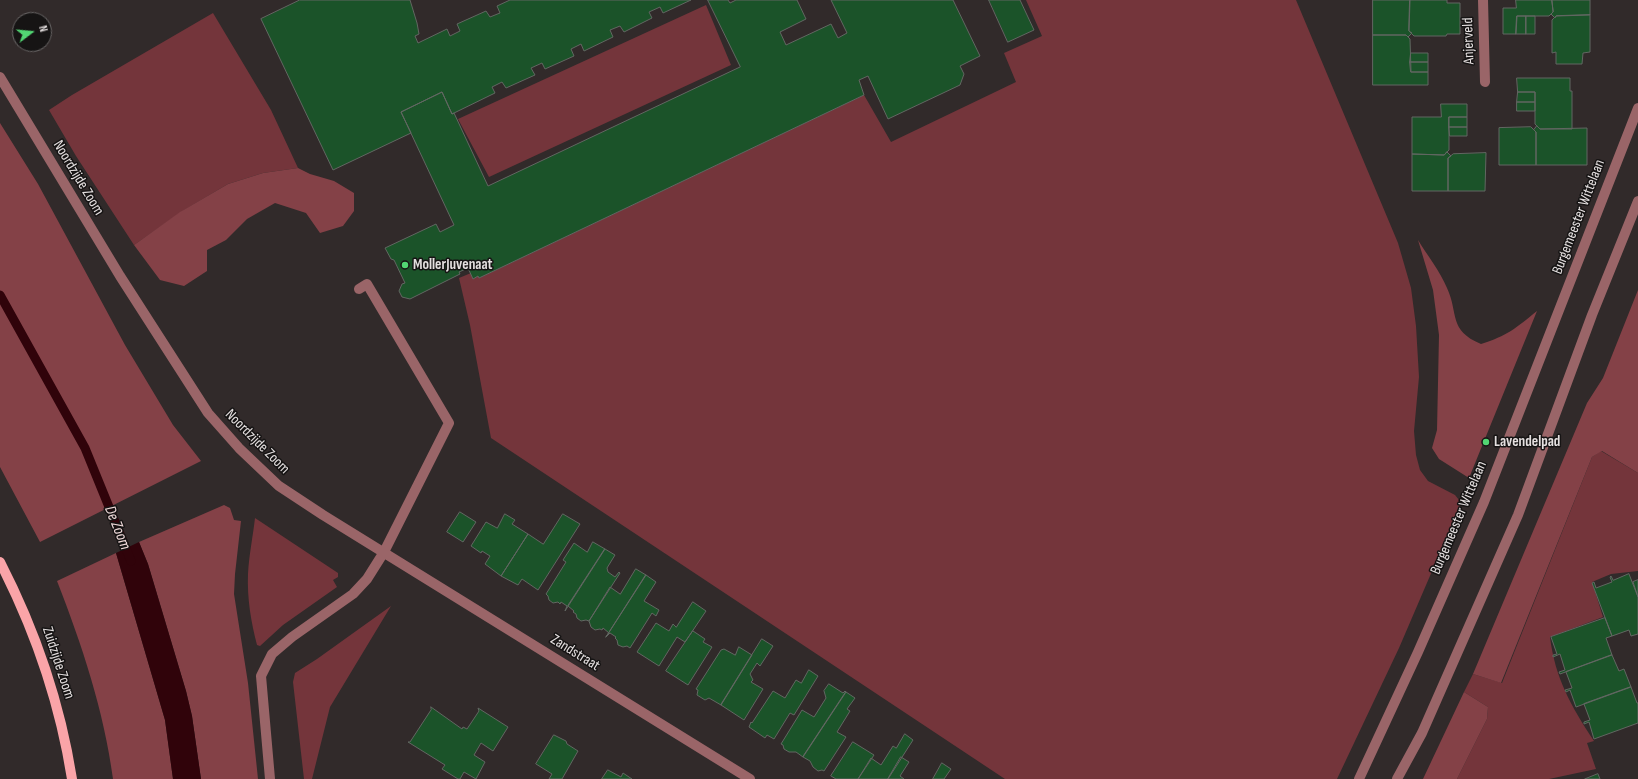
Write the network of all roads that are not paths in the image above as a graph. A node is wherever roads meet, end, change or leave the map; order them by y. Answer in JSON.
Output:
{"nodes":[{"id":1,"x":1483,"y":0,"type":"edge"},
{"id":2,"x":0,"y":77,"type":"edge"},
{"id":3,"x":1485,"y":82,"type":"dead end"},
{"id":4,"x":1638,"y":108,"type":"edge"},
{"id":5,"x":1634,"y":133,"type":"edge"},
{"id":6,"x":1638,"y":201,"type":"edge"},
{"id":7,"x":359,"y":289,"type":"dead end"},
{"id":8,"x":384,"y":552,"type":"junction"},
{"id":9,"x":0,"y":562,"type":"edge"},
{"id":10,"x":72,"y":779,"type":"edge"},
{"id":11,"x":270,"y":779,"type":"edge"},
{"id":12,"x":750,"y":779,"type":"edge"},
{"id":13,"x":1359,"y":779,"type":"edge"},
{"id":14,"x":1397,"y":779,"type":"edge"}],
"edges":[{"from":1,"to":3,"type":"street","name":"Anjerveld"},
{"from":2,"to":8,"type":"street","name":"Noordzijde Zoom"},
{"from":4,"to":5,"type":"street","name":"Burgemeester Wittelaan"},
{"from":5,"to":13,"type":"street","name":"Burgemeester Wittelaan"},
{"from":6,"to":14,"type":"street"},
{"from":7,"to":8,"type":"street"},
{"from":8,"to":11,"type":"street"},
{"from":8,"to":12,"type":"street","name":"Zandstraat"},
{"from":9,"to":10,"type":"main road","name":"Zuidzijde Zoom"}]}
